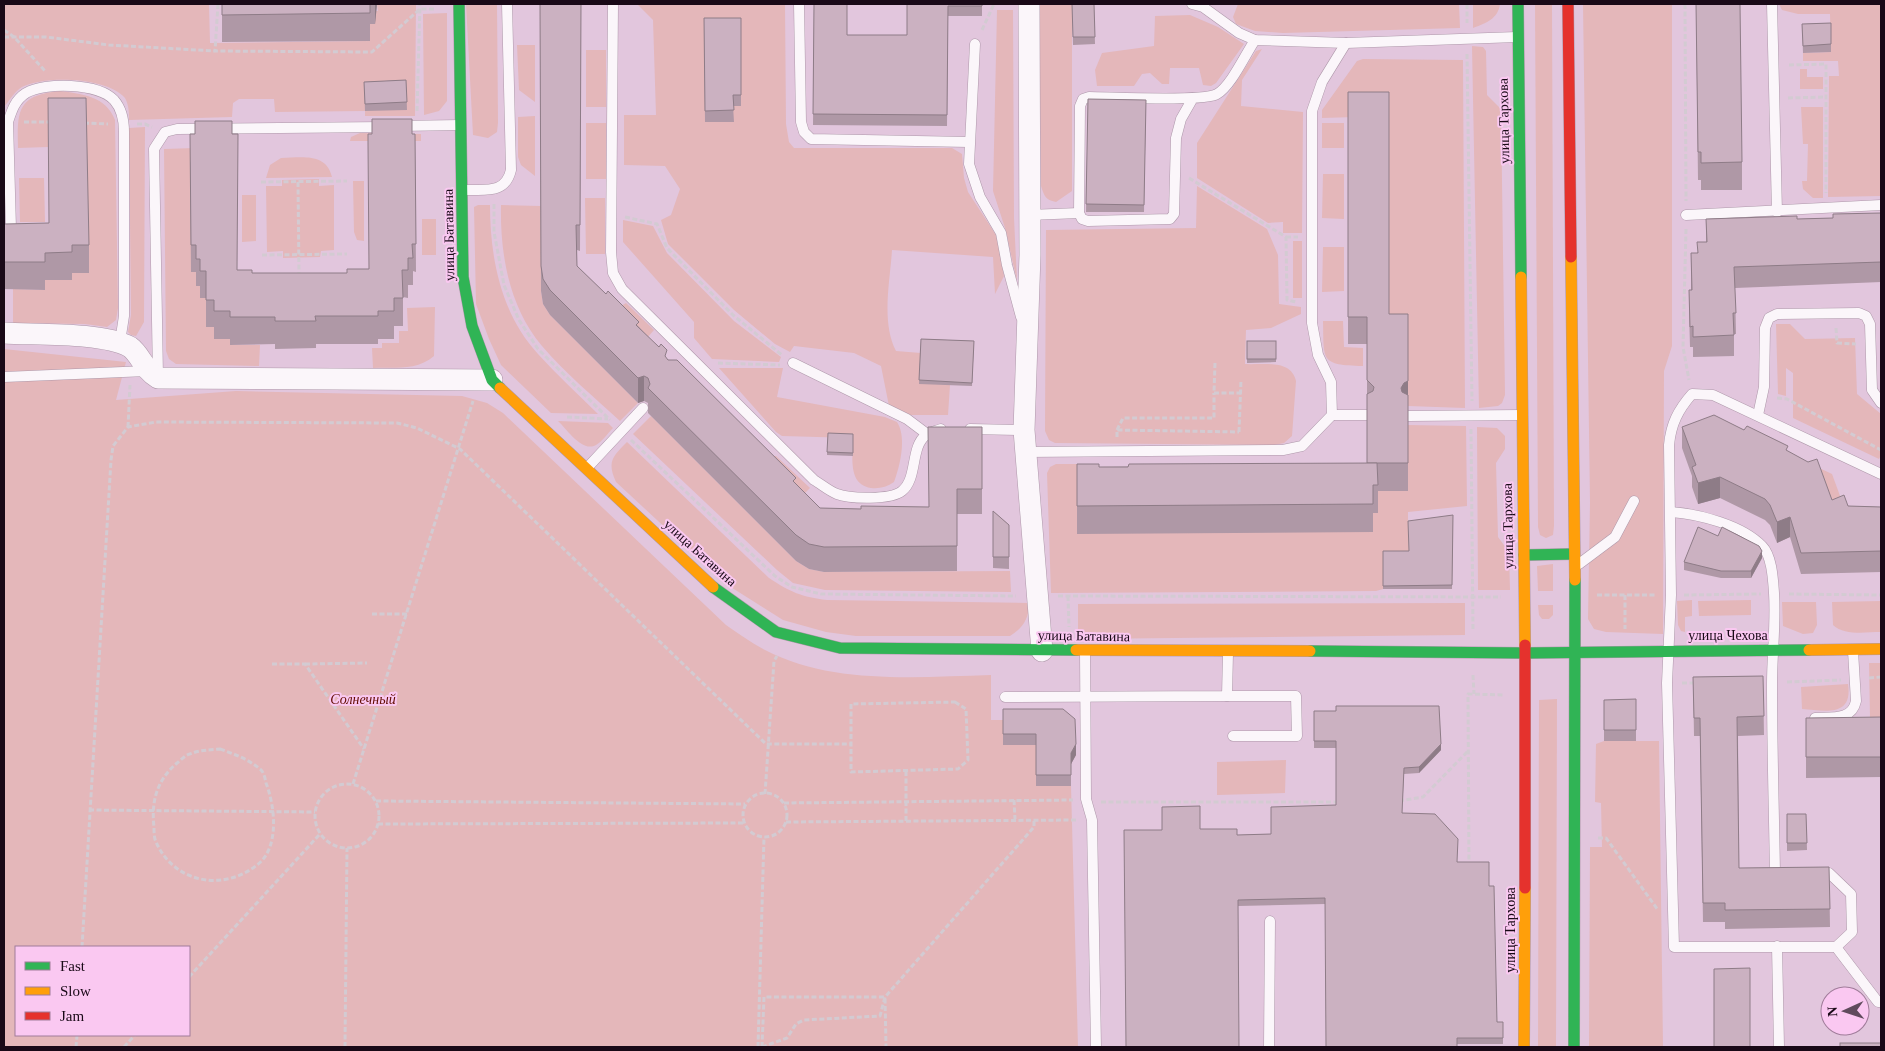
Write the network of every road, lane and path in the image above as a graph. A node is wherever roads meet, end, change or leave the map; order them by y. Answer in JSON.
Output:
{"nodes":[{"id":1,"x":218,"y":4,"type":"edge"},
{"id":2,"x":420,"y":4,"type":"edge"},
{"id":3,"x":459,"y":4,"type":"edge"},
{"id":4,"x":507,"y":4,"type":"edge"},
{"id":5,"x":614,"y":4,"type":"edge"},
{"id":6,"x":799,"y":4,"type":"edge"},
{"id":7,"x":994,"y":4,"type":"edge"},
{"id":8,"x":1029,"y":4,"type":"edge"},
{"id":9,"x":1192,"y":4,"type":"edge"},
{"id":10,"x":1467,"y":4,"type":"edge"},
{"id":11,"x":1518,"y":4,"type":"edge"},
{"id":12,"x":1568,"y":4,"type":"edge"},
{"id":13,"x":1685,"y":4,"type":"edge"},
{"id":14,"x":1772,"y":4,"type":"edge"},
{"id":15,"x":420,"y":9,"type":"junction"},
{"id":16,"x":438,"y":9,"type":"dead end"},
{"id":17,"x":4,"y":30,"type":"edge"},
{"id":18,"x":14,"y":36,"type":"junction"},
{"id":19,"x":4,"y":37,"type":"edge"},
{"id":20,"x":1518,"y":37,"type":"junction"},
{"id":21,"x":1467,"y":39,"type":"junction"},
{"id":22,"x":1254,"y":40,"type":"junction"},
{"id":23,"x":1346,"y":43,"type":"junction"},
{"id":24,"x":975,"y":44,"type":"joint"},
{"id":25,"x":215,"y":51,"type":"junction"},
{"id":26,"x":1773,"y":65,"type":"junction"},
{"id":27,"x":58,"y":86,"type":"junction"},
{"id":28,"x":1826,"y":97,"type":"junction"},
{"id":29,"x":1193,"y":98,"type":"junction"},
{"id":30,"x":1774,"y":98,"type":"junction"},
{"id":31,"x":8,"y":122,"type":"junction"},
{"id":32,"x":56,"y":122,"type":"edge"},
{"id":33,"x":76,"y":123,"type":"edge"},
{"id":34,"x":124,"y":124,"type":"junction"},
{"id":35,"x":461,"y":125,"type":"junction"},
{"id":36,"x":417,"y":126,"type":"junction"},
{"id":37,"x":969,"y":142,"type":"junction"},
{"id":38,"x":1175,"y":170,"type":"junction"},
{"id":39,"x":347,"y":181,"type":"dead end"},
{"id":40,"x":261,"y":182,"type":"dead end"},
{"id":41,"x":298,"y":182,"type":"junction"},
{"id":42,"x":494,"y":188,"type":"junction"},
{"id":43,"x":462,"y":190,"type":"junction"},
{"id":44,"x":1881,"y":205,"type":"edge"},
{"id":45,"x":1826,"y":209,"type":"junction"},
{"id":46,"x":1777,"y":212,"type":"junction"},
{"id":47,"x":1079,"y":213,"type":"junction"},
{"id":48,"x":613,"y":214,"type":"junction"},
{"id":49,"x":1029,"y":215,"type":"junction"},
{"id":50,"x":1686,"y":215,"type":"junction"},
{"id":51,"x":11,"y":229,"type":"edge"},
{"id":52,"x":299,"y":254,"type":"junction"},
{"id":53,"x":347,"y":254,"type":"dead end"},
{"id":54,"x":262,"y":255,"type":"dead end"},
{"id":55,"x":300,"y":278,"type":"edge"},
{"id":56,"x":1312,"y":304,"type":"junction"},
{"id":57,"x":1836,"y":313,"type":"junction"},
{"id":58,"x":4,"y":333,"type":"edge"},
{"id":59,"x":1027,"y":335,"type":"junction"},
{"id":60,"x":120,"y":342,"type":"junction"},
{"id":61,"x":1870,"y":344,"type":"junction"},
{"id":62,"x":696,"y":360,"type":"junction"},
{"id":63,"x":793,"y":363,"type":"junction"},
{"id":64,"x":1215,"y":363,"type":"dead end"},
{"id":65,"x":683,"y":369,"type":"edge"},
{"id":66,"x":145,"y":374,"type":"junction"},
{"id":67,"x":4,"y":377,"type":"edge"},
{"id":68,"x":492,"y":380,"type":"junction"},
{"id":69,"x":1241,"y":380,"type":"dead end"},
{"id":70,"x":1214,"y":393,"type":"junction"},
{"id":71,"x":1241,"y":393,"type":"junction"},
{"id":72,"x":1692,"y":394,"type":"junction"},
{"id":73,"x":1777,"y":398,"type":"dead end"},
{"id":74,"x":1881,"y":403,"type":"edge"},
{"id":75,"x":643,"y":408,"type":"edge"},
{"id":76,"x":1332,"y":415,"type":"junction"},
{"id":77,"x":1367,"y":415,"type":"edge"},
{"id":78,"x":1522,"y":415,"type":"junction"},
{"id":79,"x":1408,"y":416,"type":"edge"},
{"id":80,"x":1758,"y":416,"type":"junction"},
{"id":81,"x":1472,"y":417,"type":"junction"},
{"id":82,"x":128,"y":427,"type":"junction"},
{"id":83,"x":1024,"y":430,"type":"junction"},
{"id":84,"x":1117,"y":430,"type":"junction"},
{"id":85,"x":622,"y":431,"type":"junction"},
{"id":86,"x":1240,"y":432,"type":"junction"},
{"id":87,"x":927,"y":434,"type":"junction"},
{"id":88,"x":460,"y":449,"type":"junction"},
{"id":89,"x":1239,"y":450,"type":"junction"},
{"id":90,"x":1881,"y":450,"type":"edge"},
{"id":91,"x":1117,"y":451,"type":"junction"},
{"id":92,"x":1025,"y":452,"type":"junction"},
{"id":93,"x":587,"y":469,"type":"junction"},
{"id":94,"x":1881,"y":474,"type":"edge"},
{"id":95,"x":1634,"y":501,"type":"dead end"},
{"id":96,"x":1671,"y":512,"type":"junction"},
{"id":97,"x":1574,"y":554,"type":"junction"},
{"id":98,"x":1524,"y":555,"type":"junction"},
{"id":99,"x":1574,"y":567,"type":"junction"},
{"id":100,"x":1774,"y":594,"type":"junction"},
{"id":101,"x":1672,"y":595,"type":"junction"},
{"id":102,"x":1881,"y":595,"type":"edge"},
{"id":103,"x":1038,"y":596,"type":"junction"},
{"id":104,"x":1068,"y":596,"type":"junction"},
{"id":105,"x":1592,"y":596,"type":"dead end"},
{"id":106,"x":1473,"y":597,"type":"junction"},
{"id":107,"x":1510,"y":597,"type":"dead end"},
{"id":108,"x":372,"y":614,"type":"dead end"},
{"id":109,"x":407,"y":614,"type":"junction"},
{"id":110,"x":1069,"y":629,"type":"dead end"},
{"id":111,"x":792,"y":636,"type":"junction"},
{"id":112,"x":1473,"y":640,"type":"dead end"},
{"id":113,"x":1881,"y":649,"type":"edge"},
{"id":114,"x":1670,"y":650,"type":"junction"},
{"id":115,"x":1774,"y":650,"type":"junction"},
{"id":116,"x":1853,"y":650,"type":"junction"},
{"id":117,"x":1042,"y":651,"type":"junction"},
{"id":118,"x":1085,"y":651,"type":"junction"},
{"id":119,"x":1228,"y":652,"type":"junction"},
{"id":120,"x":1575,"y":652,"type":"junction"},
{"id":121,"x":1525,"y":653,"type":"junction"},
{"id":122,"x":367,"y":663,"type":"dead end"},
{"id":123,"x":272,"y":664,"type":"dead end"},
{"id":124,"x":305,"y":664,"type":"junction"},
{"id":125,"x":1473,"y":666,"type":"dead end"},
{"id":126,"x":1881,"y":677,"type":"edge"},
{"id":127,"x":1854,"y":679,"type":"junction"},
{"id":128,"x":1772,"y":682,"type":"junction"},
{"id":129,"x":1667,"y":683,"type":"junction"},
{"id":130,"x":1705,"y":683,"type":"edge"},
{"id":131,"x":1474,"y":694,"type":"junction"},
{"id":132,"x":1507,"y":695,"type":"dead end"},
{"id":133,"x":1227,"y":696,"type":"junction"},
{"id":134,"x":1005,"y":697,"type":"dead end"},
{"id":135,"x":1085,"y":697,"type":"junction"},
{"id":136,"x":1815,"y":718,"type":"edge"},
{"id":137,"x":1233,"y":736,"type":"dead end"},
{"id":138,"x":766,"y":744,"type":"junction"},
{"id":139,"x":851,"y":744,"type":"junction"},
{"id":140,"x":364,"y":749,"type":"junction"},
{"id":141,"x":1468,"y":750,"type":"junction"},
{"id":142,"x":906,"y":771,"type":"junction"},
{"id":143,"x":353,"y":784,"type":"junction"},
{"id":144,"x":765,"y":794,"type":"junction"},
{"id":145,"x":906,"y":800,"type":"junction"},
{"id":146,"x":1014,"y":800,"type":"junction"},
{"id":147,"x":1086,"y":800,"type":"junction"},
{"id":148,"x":376,"y":801,"type":"junction"},
{"id":149,"x":1396,"y":801,"type":"edge"},
{"id":150,"x":1347,"y":802,"type":"edge"},
{"id":151,"x":784,"y":803,"type":"junction"},
{"id":152,"x":745,"y":804,"type":"junction"},
{"id":153,"x":90,"y":810,"type":"junction"},
{"id":154,"x":152,"y":810,"type":"junction"},
{"id":155,"x":274,"y":811,"type":"junction"},
{"id":156,"x":315,"y":812,"type":"junction"},
{"id":157,"x":1034,"y":819,"type":"junction"},
{"id":158,"x":1015,"y":820,"type":"junction"},
{"id":159,"x":1092,"y":820,"type":"junction"},
{"id":160,"x":906,"y":821,"type":"junction"},
{"id":161,"x":786,"y":822,"type":"junction"},
{"id":162,"x":744,"y":823,"type":"junction"},
{"id":163,"x":378,"y":824,"type":"junction"},
{"id":164,"x":320,"y":834,"type":"junction"},
{"id":165,"x":764,"y":837,"type":"junction"},
{"id":166,"x":1592,"y":838,"type":"dead end"},
{"id":167,"x":347,"y":848,"type":"junction"},
{"id":168,"x":1469,"y":869,"type":"edge"},
{"id":169,"x":1270,"y":921,"type":"dead end"},
{"id":170,"x":1673,"y":931,"type":"junction"},
{"id":171,"x":82,"y":946,"type":"edge"},
{"id":172,"x":1777,"y":946,"type":"junction"},
{"id":173,"x":1836,"y":947,"type":"junction"},
{"id":174,"x":190,"y":976,"type":"edge"},
{"id":175,"x":885,"y":997,"type":"junction"},
{"id":176,"x":1881,"y":1002,"type":"edge"},
{"id":177,"x":134,"y":1036,"type":"edge"},
{"id":178,"x":124,"y":1047,"type":"edge"},
{"id":179,"x":345,"y":1047,"type":"edge"},
{"id":180,"x":758,"y":1047,"type":"edge"},
{"id":181,"x":762,"y":1047,"type":"edge"},
{"id":182,"x":886,"y":1047,"type":"edge"},
{"id":183,"x":1096,"y":1047,"type":"edge"},
{"id":184,"x":1269,"y":1047,"type":"edge"},
{"id":185,"x":1524,"y":1047,"type":"edge"},
{"id":186,"x":1574,"y":1047,"type":"edge"},
{"id":187,"x":1779,"y":1047,"type":"edge"}],
"edges":[{"from":1,"to":25,"type":"path"},
{"from":2,"to":15,"type":"path"},
{"from":3,"to":35,"type":"main road","name":"улица Батавина"},
{"from":4,"to":42,"type":"lane"},
{"from":5,"to":48,"type":"lane"},
{"from":6,"to":37,"type":"lane"},
{"from":7,"to":24,"type":"path"},
{"from":8,"to":49,"type":"street"},
{"from":9,"to":22,"type":"lane"},
{"from":10,"to":21,"type":"path"},
{"from":11,"to":20,"type":"main road","name":"улица Тархова"},
{"from":12,"to":97,"type":"main road"},
{"from":13,"to":50,"type":"path"},
{"from":14,"to":26,"type":"lane"},
{"from":15,"to":16,"type":"path"},
{"from":15,"to":25,"type":"path"},
{"from":15,"to":36,"type":"path"},
{"from":17,"to":18,"type":"path"},
{"from":18,"to":19,"type":"path"},
{"from":18,"to":25,"type":"path"},
{"from":18,"to":27,"type":"path"},
{"from":20,"to":21,"type":"lane"},
{"from":20,"to":78,"type":"main road","name":"улица Тархова"},
{"from":21,"to":23,"type":"lane"},
{"from":21,"to":81,"type":"path"},
{"from":22,"to":23,"type":"lane"},
{"from":22,"to":29,"type":"lane"},
{"from":23,"to":56,"type":"lane"},
{"from":24,"to":37,"type":"lane"},
{"from":26,"to":28,"type":"path"},
{"from":26,"to":30,"type":"lane"},
{"from":27,"to":31,"type":"lane"},
{"from":27,"to":34,"type":"lane"},
{"from":28,"to":30,"type":"path"},
{"from":28,"to":45,"type":"path"},
{"from":29,"to":38,"type":"lane"},
{"from":29,"to":47,"type":"lane"},
{"from":30,"to":46,"type":"lane"},
{"from":31,"to":32,"type":"path"},
{"from":31,"to":51,"type":"lane"},
{"from":33,"to":34,"type":"path"},
{"from":34,"to":60,"type":"lane"},
{"from":35,"to":36,"type":"lane"},
{"from":35,"to":43,"type":"main road","name":"улица Батавина"},
{"from":36,"to":66,"type":"lane"},
{"from":37,"to":59,"type":"lane"},
{"from":38,"to":47,"type":"lane"},
{"from":38,"to":56,"type":"path"},
{"from":39,"to":41,"type":"path"},
{"from":40,"to":41,"type":"path"},
{"from":41,"to":52,"type":"path"},
{"from":42,"to":43,"type":"lane"},
{"from":42,"to":85,"type":"path"},
{"from":43,"to":68,"type":"main road","name":"улица Батавина"},
{"from":44,"to":45,"type":"lane"},
{"from":45,"to":46,"type":"lane"},
{"from":46,"to":50,"type":"lane"},
{"from":47,"to":49,"type":"lane"},
{"from":48,"to":62,"type":"lane"},
{"from":48,"to":63,"type":"path"},
{"from":49,"to":59,"type":"street"},
{"from":50,"to":72,"type":"path"},
{"from":52,"to":53,"type":"path"},
{"from":52,"to":54,"type":"path"},
{"from":52,"to":55,"type":"path"},
{"from":56,"to":76,"type":"lane"},
{"from":57,"to":61,"type":"lane"},
{"from":57,"to":61,"type":"path"},
{"from":57,"to":80,"type":"lane"},
{"from":58,"to":60,"type":"street"},
{"from":59,"to":83,"type":"street"},
{"from":60,"to":66,"type":"street"},
{"from":61,"to":74,"type":"lane"},
{"from":62,"to":63,"type":"path"},
{"from":62,"to":65,"type":"lane"},
{"from":62,"to":87,"type":"lane"},
{"from":63,"to":87,"type":"lane"},
{"from":64,"to":70,"type":"path"},
{"from":66,"to":67,"type":"lane"},
{"from":66,"to":68,"type":"street"},
{"from":66,"to":82,"type":"path"},
{"from":68,"to":88,"type":"path"},
{"from":68,"to":93,"type":"main road","name":"улица Батавина"},
{"from":69,"to":71,"type":"path"},
{"from":70,"to":71,"type":"path"},
{"from":70,"to":84,"type":"path"},
{"from":71,"to":86,"type":"path"},
{"from":72,"to":80,"type":"lane"},
{"from":72,"to":96,"type":"lane"},
{"from":73,"to":90,"type":"path"},
{"from":75,"to":85,"type":"lane"},
{"from":76,"to":77,"type":"lane"},
{"from":76,"to":89,"type":"lane"},
{"from":78,"to":81,"type":"lane"},
{"from":78,"to":98,"type":"main road","name":"улица Тархова"},
{"from":79,"to":81,"type":"lane"},
{"from":80,"to":94,"type":"lane"},
{"from":81,"to":106,"type":"path"},
{"from":82,"to":88,"type":"path"},
{"from":82,"to":153,"type":"path"},
{"from":83,"to":87,"type":"lane"},
{"from":83,"to":92,"type":"street"},
{"from":84,"to":86,"type":"path"},
{"from":84,"to":91,"type":"path"},
{"from":85,"to":93,"type":"lane"},
{"from":85,"to":103,"type":"path"},
{"from":86,"to":89,"type":"path"},
{"from":88,"to":109,"type":"path"},
{"from":88,"to":138,"type":"path"},
{"from":89,"to":91,"type":"lane"},
{"from":91,"to":92,"type":"lane"},
{"from":92,"to":103,"type":"street"},
{"from":93,"to":111,"type":"main road","name":"улица Батавина"},
{"from":95,"to":99,"type":"lane"},
{"from":96,"to":100,"type":"lane"},
{"from":96,"to":101,"type":"lane"},
{"from":97,"to":98,"type":"main road"},
{"from":97,"to":99,"type":"main road"},
{"from":98,"to":121,"type":"main road","name":"улица Тархова"},
{"from":99,"to":120,"type":"main road"},
{"from":100,"to":101,"type":"path"},
{"from":100,"to":102,"type":"path"},
{"from":100,"to":115,"type":"lane"},
{"from":101,"to":105,"type":"path"},
{"from":101,"to":114,"type":"lane"},
{"from":103,"to":104,"type":"path"},
{"from":103,"to":117,"type":"street"},
{"from":104,"to":106,"type":"path"},
{"from":104,"to":110,"type":"path"},
{"from":106,"to":107,"type":"path"},
{"from":106,"to":112,"type":"path"},
{"from":108,"to":109,"type":"path"},
{"from":109,"to":140,"type":"path"},
{"from":111,"to":117,"type":"main road","name":"улица Батавина"},
{"from":111,"to":138,"type":"path"},
{"from":113,"to":116,"type":"main road","name":"улица Чехова"},
{"from":114,"to":115,"type":"main road","name":"улица Чехова"},
{"from":114,"to":120,"type":"main road","name":"улица Чехова"},
{"from":114,"to":129,"type":"lane"},
{"from":115,"to":116,"type":"main road","name":"улица Чехова"},
{"from":115,"to":128,"type":"lane"},
{"from":116,"to":127,"type":"lane"},
{"from":117,"to":118,"type":"main road","name":"улица Батавина"},
{"from":118,"to":119,"type":"main road","name":"улица Батавина"},
{"from":118,"to":135,"type":"lane"},
{"from":119,"to":121,"type":"main road","name":"улица Батавина"},
{"from":119,"to":133,"type":"lane"},
{"from":120,"to":121,"type":"main road","name":"улица Чехова"},
{"from":120,"to":186,"type":"main road"},
{"from":121,"to":185,"type":"main road","name":"улица Тархова"},
{"from":122,"to":124,"type":"path"},
{"from":123,"to":124,"type":"path"},
{"from":124,"to":140,"type":"path"},
{"from":125,"to":131,"type":"path"},
{"from":126,"to":127,"type":"path"},
{"from":127,"to":128,"type":"path"},
{"from":127,"to":136,"type":"lane"},
{"from":128,"to":173,"type":"lane"},
{"from":129,"to":130,"type":"path"},
{"from":129,"to":170,"type":"lane"},
{"from":131,"to":132,"type":"path"},
{"from":131,"to":141,"type":"path"},
{"from":133,"to":135,"type":"lane"},
{"from":133,"to":137,"type":"lane"},
{"from":134,"to":135,"type":"lane"},
{"from":135,"to":147,"type":"lane"},
{"from":138,"to":139,"type":"path"},
{"from":138,"to":144,"type":"path"},
{"from":139,"to":142,"type":"path"},
{"from":139,"to":142,"type":"path"},
{"from":140,"to":143,"type":"path"},
{"from":141,"to":149,"type":"path"},
{"from":141,"to":168,"type":"path"},
{"from":142,"to":145,"type":"path"},
{"from":143,"to":148,"type":"path"},
{"from":143,"to":156,"type":"path"},
{"from":144,"to":151,"type":"path"},
{"from":144,"to":152,"type":"path"},
{"from":145,"to":146,"type":"path"},
{"from":145,"to":151,"type":"path"},
{"from":145,"to":160,"type":"path"},
{"from":146,"to":147,"type":"path"},
{"from":146,"to":158,"type":"path"},
{"from":147,"to":150,"type":"path"},
{"from":147,"to":159,"type":"lane"},
{"from":148,"to":152,"type":"path"},
{"from":148,"to":163,"type":"path"},
{"from":151,"to":161,"type":"path"},
{"from":152,"to":162,"type":"path"},
{"from":153,"to":154,"type":"path"},
{"from":153,"to":171,"type":"path"},
{"from":154,"to":155,"type":"path"},
{"from":154,"to":155,"type":"path"},
{"from":154,"to":155,"type":"path"},
{"from":155,"to":156,"type":"path"},
{"from":156,"to":164,"type":"path"},
{"from":157,"to":158,"type":"path"},
{"from":157,"to":159,"type":"path"},
{"from":157,"to":175,"type":"path"},
{"from":158,"to":160,"type":"path"},
{"from":159,"to":183,"type":"lane"},
{"from":160,"to":161,"type":"path"},
{"from":161,"to":165,"type":"path"},
{"from":162,"to":163,"type":"path"},
{"from":162,"to":165,"type":"path"},
{"from":163,"to":167,"type":"path"},
{"from":164,"to":167,"type":"path"},
{"from":164,"to":174,"type":"path"},
{"from":165,"to":180,"type":"path"},
{"from":166,"to":170,"type":"path"},
{"from":167,"to":179,"type":"path"},
{"from":169,"to":184,"type":"lane"},
{"from":170,"to":172,"type":"lane"},
{"from":172,"to":173,"type":"lane"},
{"from":172,"to":187,"type":"lane"},
{"from":173,"to":176,"type":"lane"},
{"from":175,"to":181,"type":"path"},
{"from":175,"to":181,"type":"path"},
{"from":175,"to":182,"type":"path"},
{"from":177,"to":178,"type":"path"}]}
